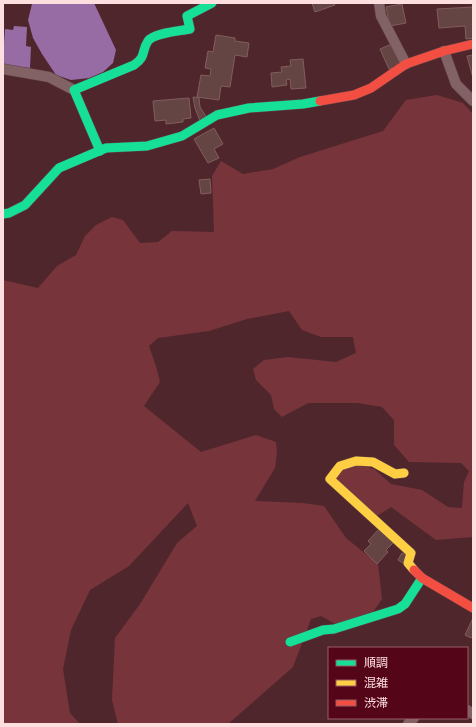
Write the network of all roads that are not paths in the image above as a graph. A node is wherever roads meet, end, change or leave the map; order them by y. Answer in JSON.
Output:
{"nodes":[{"id":1,"x":212,"y":3,"type":"edge"},
{"id":2,"x":379,"y":3,"type":"edge"},
{"id":3,"x":473,"y":44,"type":"edge"},
{"id":4,"x":444,"y":51,"type":"junction"},
{"id":5,"x":406,"y":64,"type":"junction"},
{"id":6,"x":3,"y":69,"type":"edge"},
{"id":7,"x":74,"y":90,"type":"junction"},
{"id":8,"x":473,"y":101,"type":"edge"},
{"id":9,"x":100,"y":151,"type":"junction"},
{"id":10,"x":3,"y":214,"type":"edge"},
{"id":11,"x":404,"y":473,"type":"dead end"},
{"id":12,"x":422,"y":578,"type":"junction"},
{"id":13,"x":473,"y":608,"type":"edge"},
{"id":14,"x":290,"y":642,"type":"dead end"}],
"edges":[{"from":1,"to":7,"type":"street"},
{"from":2,"to":5,"type":"street"},
{"from":3,"to":4,"type":"street"},
{"from":4,"to":5,"type":"street"},
{"from":4,"to":8,"type":"street"},
{"from":5,"to":9,"type":"street"},
{"from":6,"to":7,"type":"street"},
{"from":7,"to":9,"type":"street"},
{"from":9,"to":10,"type":"street"},
{"from":11,"to":12,"type":"street"},
{"from":12,"to":13,"type":"street"},
{"from":12,"to":14,"type":"street"}]}
